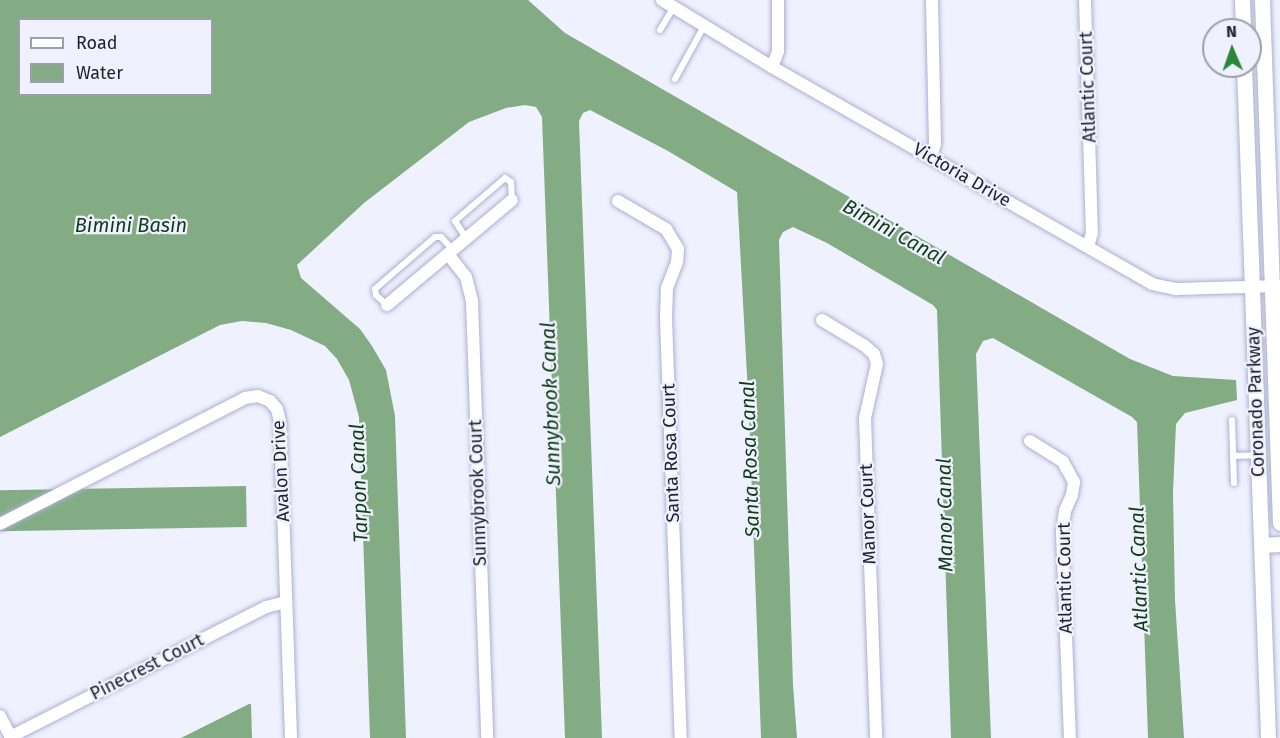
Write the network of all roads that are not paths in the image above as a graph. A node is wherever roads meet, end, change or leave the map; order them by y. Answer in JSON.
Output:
{"nodes":[{"id":1,"x":662,"y":0,"type":"edge"},
{"id":2,"x":778,"y":0,"type":"edge"},
{"id":3,"x":932,"y":0,"type":"edge"},
{"id":4,"x":1085,"y":0,"type":"edge"},
{"id":5,"x":1242,"y":0,"type":"edge"},
{"id":6,"x":1262,"y":0,"type":"edge"},
{"id":7,"x":674,"y":7,"type":"junction"},
{"id":8,"x":1243,"y":18,"type":"edge"},
{"id":9,"x":704,"y":26,"type":"junction"},
{"id":10,"x":660,"y":30,"type":"dead end"},
{"id":11,"x":772,"y":67,"type":"junction"},
{"id":12,"x":1245,"y":78,"type":"edge"},
{"id":13,"x":675,"y":79,"type":"dead end"},
{"id":14,"x":931,"y":157,"type":"junction"},
{"id":15,"x":512,"y":200,"type":"joint"},
{"id":16,"x":618,"y":201,"type":"dead end"},
{"id":17,"x":467,"y":239,"type":"junction"},
{"id":18,"x":1088,"y":246,"type":"junction"},
{"id":19,"x":451,"y":252,"type":"junction"},
{"id":20,"x":1276,"y":286,"type":"edge"},
{"id":21,"x":1252,"y":287,"type":"junction"},
{"id":22,"x":387,"y":304,"type":"joint"},
{"id":23,"x":822,"y":320,"type":"dead end"},
{"id":24,"x":1232,"y":420,"type":"dead end"},
{"id":25,"x":1030,"y":441,"type":"dead end"},
{"id":26,"x":1258,"y":455,"type":"junction"},
{"id":27,"x":1233,"y":456,"type":"junction"},
{"id":28,"x":1234,"y":483,"type":"dead end"},
{"id":29,"x":0,"y":524,"type":"edge"},
{"id":30,"x":1280,"y":524,"type":"edge"},
{"id":31,"x":1280,"y":544,"type":"edge"},
{"id":32,"x":1261,"y":545,"type":"junction"},
{"id":33,"x":286,"y":602,"type":"junction"},
{"id":34,"x":0,"y":716,"type":"edge"},
{"id":35,"x":10,"y":737,"type":"edge"},
{"id":36,"x":291,"y":738,"type":"edge"},
{"id":37,"x":487,"y":738,"type":"edge"},
{"id":38,"x":681,"y":738,"type":"edge"},
{"id":39,"x":876,"y":738,"type":"edge"},
{"id":40,"x":1070,"y":738,"type":"edge"},
{"id":41,"x":1268,"y":738,"type":"edge"}],
"edges":[{"from":1,"to":7,"type":"street","name":"Victoria Drive"},
{"from":2,"to":11,"type":"street"},
{"from":3,"to":14,"type":"street"},
{"from":4,"to":18,"type":"street","name":"Atlantic Court"},
{"from":5,"to":8,"type":"street"},
{"from":6,"to":20,"type":"street","name":"Coronado Parkway"},
{"from":7,"to":9,"type":"street","name":"Victoria Drive"},
{"from":7,"to":10,"type":"lane"},
{"from":9,"to":11,"type":"street","name":"Victoria Drive"},
{"from":9,"to":13,"type":"lane"},
{"from":11,"to":14,"type":"street","name":"Victoria Drive"},
{"from":12,"to":21,"type":"street","name":"Coronado Parkway"},
{"from":14,"to":18,"type":"street","name":"Victoria Drive"},
{"from":15,"to":17,"type":"street"},
{"from":15,"to":17,"type":"lane"},
{"from":16,"to":38,"type":"street","name":"Santa Rosa Court"},
{"from":17,"to":19,"type":"street"},
{"from":18,"to":21,"type":"street","name":"Victoria Drive"},
{"from":19,"to":22,"type":"street"},
{"from":19,"to":22,"type":"lane"},
{"from":19,"to":37,"type":"street","name":"Sunnybrook Court"},
{"from":20,"to":21,"type":"street","name":"Victoria Drive"},
{"from":20,"to":30,"type":"street","name":"Coronado Parkway"},
{"from":21,"to":26,"type":"street","name":"Coronado Parkway"},
{"from":23,"to":39,"type":"street","name":"Manor Court"},
{"from":24,"to":27,"type":"lane"},
{"from":25,"to":40,"type":"street","name":"Atlantic Court"},
{"from":26,"to":27,"type":"lane"},
{"from":26,"to":32,"type":"street","name":"Coronado Parkway"},
{"from":27,"to":28,"type":"lane"},
{"from":29,"to":33,"type":"street","name":"Avalon Drive"},
{"from":31,"to":32,"type":"street"},
{"from":32,"to":41,"type":"street","name":"Coronado Parkway"},
{"from":33,"to":35,"type":"street","name":"Pinecrest Court"},
{"from":33,"to":36,"type":"street","name":"Avalon Drive"},
{"from":34,"to":35,"type":"street","name":"Pinecrest Court"}]}
